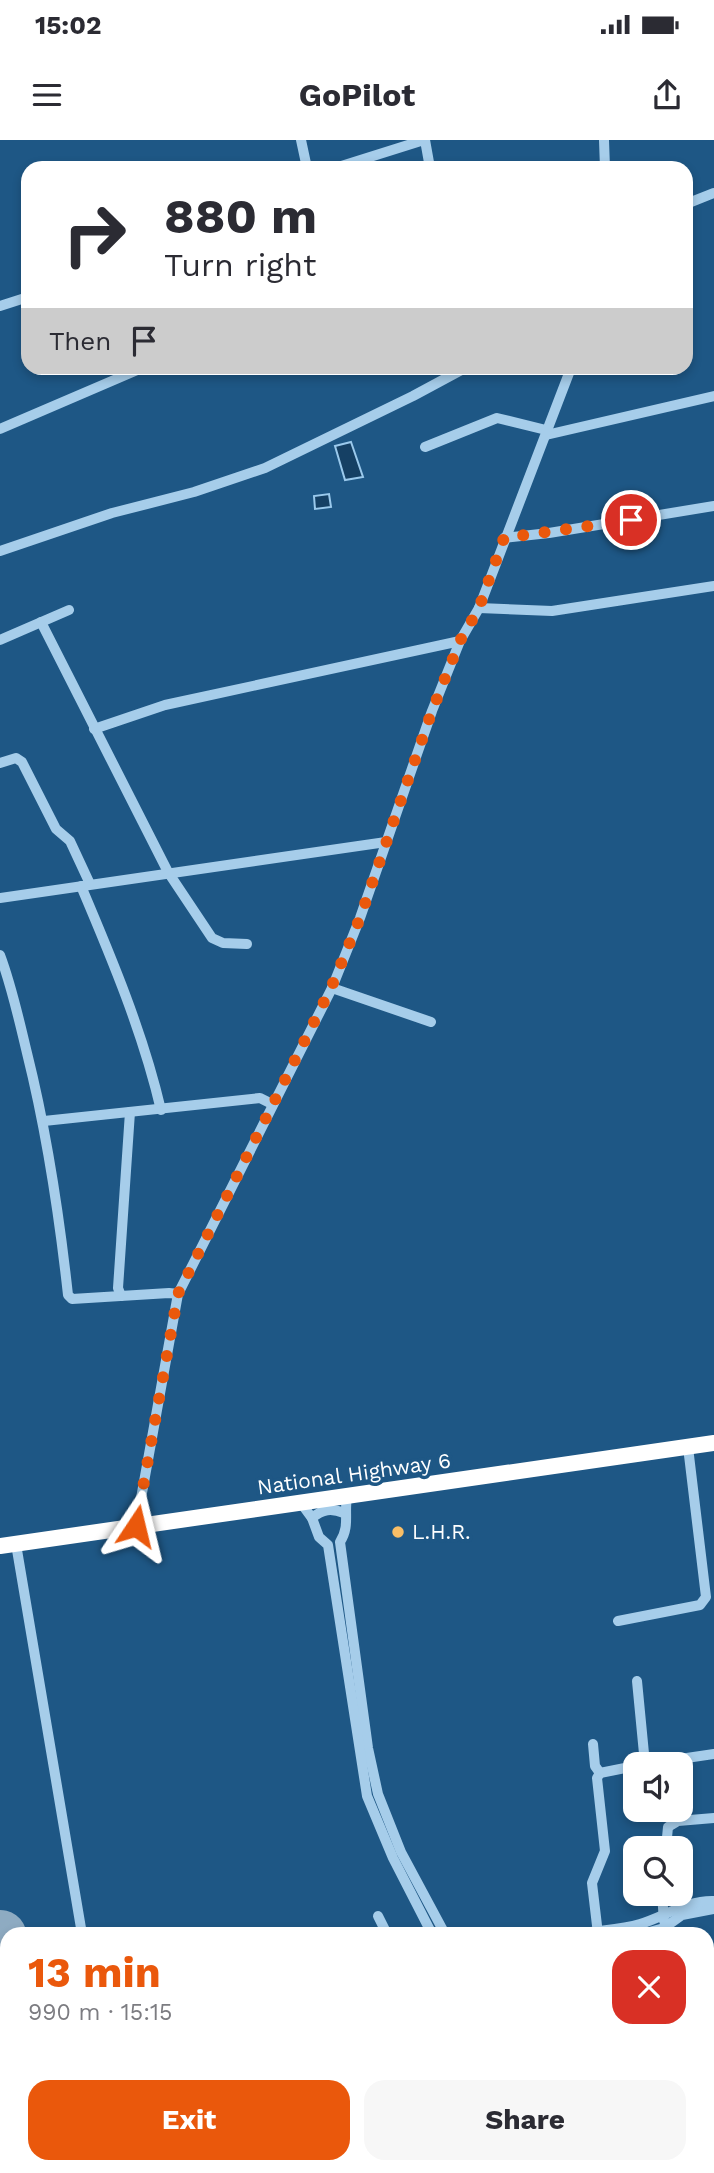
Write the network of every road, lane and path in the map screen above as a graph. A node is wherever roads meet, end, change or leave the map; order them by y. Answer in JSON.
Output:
{"nodes":[{"id":1,"x":300,"y":140,"type":"edge"},
{"id":2,"x":424,"y":140,"type":"edge"},
{"id":3,"x":604,"y":140,"type":"edge"},
{"id":4,"x":305,"y":161,"type":"edge"},
{"id":5,"x":357,"y":161,"type":"edge"},
{"id":6,"x":428,"y":161,"type":"edge"},
{"id":7,"x":605,"y":161,"type":"edge"},
{"id":8,"x":714,"y":193,"type":"edge"},
{"id":9,"x":693,"y":201,"type":"edge"},
{"id":10,"x":21,"y":300,"type":"edge"},
{"id":11,"x":0,"y":306,"type":"edge"},
{"id":12,"x":126,"y":375,"type":"edge"},
{"id":13,"x":453,"y":375,"type":"edge"},
{"id":14,"x":568,"y":375,"type":"edge"},
{"id":15,"x":714,"y":396,"type":"edge"},
{"id":16,"x":0,"y":429,"type":"edge"},
{"id":17,"x":546,"y":433,"type":"junction"},
{"id":18,"x":425,"y":447,"type":"dead end"},
{"id":19,"x":714,"y":506,"type":"edge"},
{"id":20,"x":504,"y":538,"type":"junction"},
{"id":21,"x":0,"y":551,"type":"edge"},
{"id":22,"x":714,"y":586,"type":"edge"},
{"id":23,"x":479,"y":608,"type":"junction"},
{"id":24,"x":69,"y":610,"type":"dead end"},
{"id":25,"x":41,"y":622,"type":"junction"},
{"id":26,"x":0,"y":640,"type":"edge"},
{"id":27,"x":460,"y":641,"type":"junction"},
{"id":28,"x":94,"y":729,"type":"junction"},
{"id":29,"x":0,"y":763,"type":"edge"},
{"id":30,"x":386,"y":842,"type":"junction"},
{"id":31,"x":168,"y":873,"type":"junction"},
{"id":32,"x":86,"y":885,"type":"junction"},
{"id":33,"x":0,"y":898,"type":"edge"},
{"id":34,"x":247,"y":944,"type":"dead end"},
{"id":35,"x":0,"y":955,"type":"edge"},
{"id":36,"x":331,"y":988,"type":"junction"},
{"id":37,"x":431,"y":1021,"type":"dead end"},
{"id":38,"x":272,"y":1104,"type":"junction"},
{"id":39,"x":161,"y":1110,"type":"junction"},
{"id":40,"x":130,"y":1112,"type":"junction"},
{"id":41,"x":44,"y":1121,"type":"junction"},
{"id":42,"x":178,"y":1294,"type":"junction"},
{"id":43,"x":121,"y":1296,"type":"junction"},
{"id":44,"x":714,"y":1443,"type":"edge"},
{"id":45,"x":688,"y":1447,"type":"junction"},
{"id":46,"x":301,"y":1503,"type":"junction"},
{"id":47,"x":346,"y":1505,"type":"junction"},
{"id":48,"x":312,"y":1518,"type":"junction"},
{"id":49,"x":136,"y":1526,"type":"junction"},
{"id":50,"x":8,"y":1545,"type":"edge"},
{"id":51,"x":618,"y":1620,"type":"dead end"},
{"id":52,"x":637,"y":1681,"type":"dead end"},
{"id":53,"x":593,"y":1744,"type":"dead end"},
{"id":54,"x":644,"y":1752,"type":"edge"},
{"id":55,"x":714,"y":1754,"type":"edge"},
{"id":56,"x":693,"y":1757,"type":"edge"},
{"id":57,"x":623,"y":1768,"type":"edge"},
{"id":58,"x":600,"y":1773,"type":"junction"},
{"id":59,"x":373,"y":1795,"type":"junction"},
{"id":60,"x":714,"y":1818,"type":"edge"},
{"id":61,"x":667,"y":1836,"type":"edge"},
{"id":62,"x":714,"y":1901,"type":"edge"},
{"id":63,"x":663,"y":1906,"type":"edge"},
{"id":64,"x":714,"y":1909,"type":"edge"},
{"id":65,"x":378,"y":1916,"type":"dead end"},
{"id":66,"x":664,"y":1926,"type":"edge"},
{"id":67,"x":81,"y":1927,"type":"edge"},
{"id":68,"x":384,"y":1927,"type":"edge"},
{"id":69,"x":428,"y":1927,"type":"edge"},
{"id":70,"x":440,"y":1927,"type":"edge"},
{"id":71,"x":597,"y":1927,"type":"edge"},
{"id":72,"x":625,"y":1927,"type":"edge"}],
"edges":[{"from":1,"to":4,"type":"street"},
{"from":2,"to":5,"type":"street"},
{"from":2,"to":6,"type":"street"},
{"from":3,"to":7,"type":"street"},
{"from":8,"to":9,"type":"street"},
{"from":10,"to":11,"type":"street"},
{"from":12,"to":16,"type":"street"},
{"from":13,"to":21,"type":"street"},
{"from":14,"to":17,"type":"street"},
{"from":15,"to":17,"type":"street"},
{"from":17,"to":18,"type":"street"},
{"from":17,"to":20,"type":"street"},
{"from":19,"to":20,"type":"street"},
{"from":20,"to":23,"type":"street"},
{"from":22,"to":23,"type":"street"},
{"from":23,"to":27,"type":"street"},
{"from":24,"to":25,"type":"street"},
{"from":25,"to":26,"type":"street"},
{"from":25,"to":28,"type":"street"},
{"from":27,"to":28,"type":"street"},
{"from":27,"to":30,"type":"street"},
{"from":28,"to":31,"type":"street"},
{"from":29,"to":32,"type":"street"},
{"from":30,"to":31,"type":"street"},
{"from":30,"to":36,"type":"street"},
{"from":31,"to":32,"type":"street"},
{"from":31,"to":34,"type":"street"},
{"from":32,"to":33,"type":"street"},
{"from":32,"to":39,"type":"street"},
{"from":35,"to":41,"type":"street"},
{"from":36,"to":37,"type":"street"},
{"from":36,"to":38,"type":"street"},
{"from":38,"to":39,"type":"street"},
{"from":38,"to":42,"type":"street"},
{"from":39,"to":40,"type":"street"},
{"from":40,"to":41,"type":"street"},
{"from":40,"to":43,"type":"street"},
{"from":41,"to":43,"type":"street"},
{"from":42,"to":43,"type":"street"},
{"from":42,"to":49,"type":"street"},
{"from":44,"to":45,"type":"highway","name":"National Highway 6"},
{"from":45,"to":47,"type":"highway","name":"National Highway 6"},
{"from":45,"to":51,"type":"street"},
{"from":46,"to":47,"type":"highway","name":"National Highway 6"},
{"from":46,"to":48,"type":"street"},
{"from":46,"to":49,"type":"highway","name":"National Highway 6"},
{"from":47,"to":48,"type":"street"},
{"from":47,"to":59,"type":"street"},
{"from":48,"to":59,"type":"street"},
{"from":49,"to":50,"type":"highway","name":"National Highway 6"},
{"from":50,"to":67,"type":"street"},
{"from":52,"to":54,"type":"street"},
{"from":53,"to":58,"type":"street"},
{"from":55,"to":56,"type":"street"},
{"from":57,"to":58,"type":"street"},
{"from":58,"to":71,"type":"street"},
{"from":59,"to":69,"type":"street"},
{"from":59,"to":70,"type":"street"},
{"from":60,"to":61,"type":"street"},
{"from":62,"to":66,"type":"street"},
{"from":63,"to":66,"type":"street"},
{"from":64,"to":66,"type":"street"},
{"from":65,"to":68,"type":"street"},
{"from":66,"to":72,"type":"street"}]}
